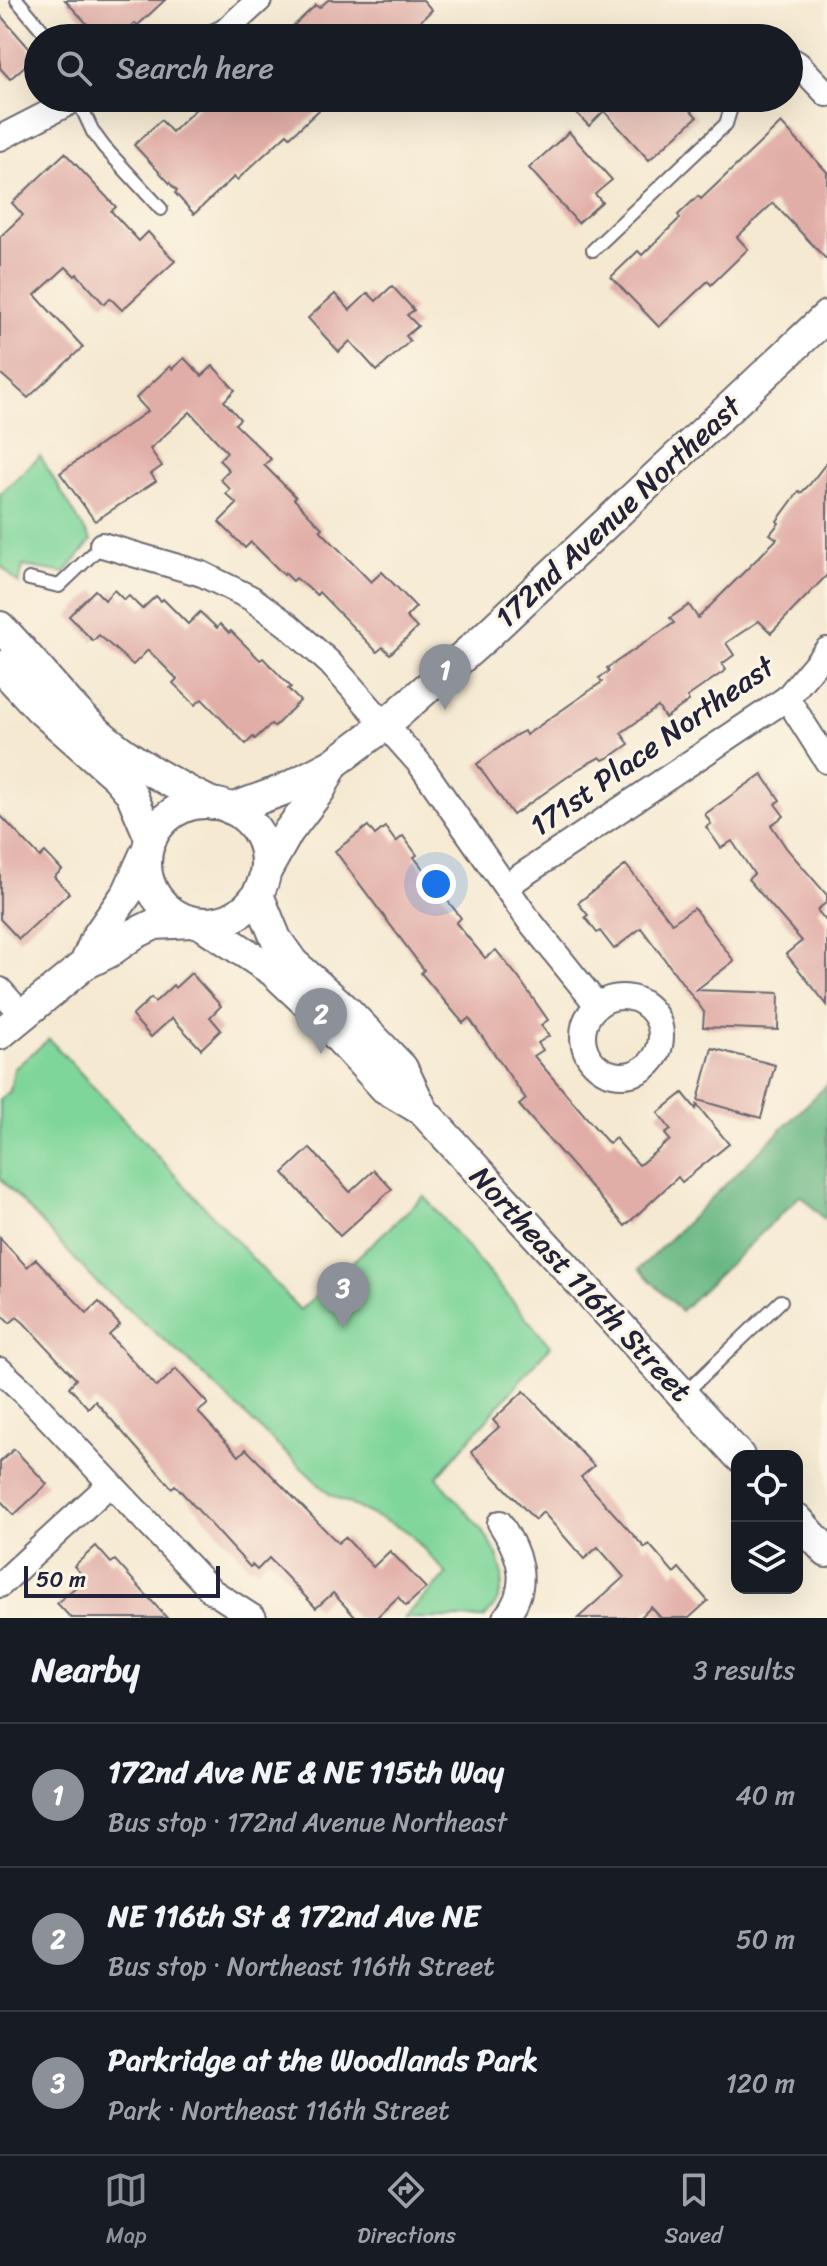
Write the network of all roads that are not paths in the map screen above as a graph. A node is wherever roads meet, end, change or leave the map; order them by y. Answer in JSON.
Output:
{"nodes":[{"id":1,"x":17,"y":0,"type":"edge"},
{"id":2,"x":259,"y":0,"type":"edge"},
{"id":3,"x":37,"y":24,"type":"edge"},
{"id":4,"x":233,"y":24,"type":"edge"},
{"id":5,"x":803,"y":69,"type":"edge"},
{"id":6,"x":827,"y":94,"type":"edge"},
{"id":7,"x":51,"y":112,"type":"edge"},
{"id":8,"x":84,"y":112,"type":"edge"},
{"id":9,"x":730,"y":112,"type":"edge"},
{"id":10,"x":0,"y":138,"type":"edge"},
{"id":11,"x":161,"y":209,"type":"dead end"},
{"id":12,"x":593,"y":250,"type":"dead end"},
{"id":13,"x":827,"y":316,"type":"edge"},
{"id":14,"x":102,"y":545,"type":"joint"},
{"id":15,"x":29,"y":579,"type":"dead end"},
{"id":16,"x":0,"y":627,"type":"edge"},
{"id":17,"x":827,"y":650,"type":"edge"},
{"id":18,"x":0,"y":666,"type":"edge"},
{"id":19,"x":787,"y":698,"type":"junction"},
{"id":20,"x":385,"y":725,"type":"junction"},
{"id":21,"x":827,"y":761,"type":"edge"},
{"id":22,"x":333,"y":764,"type":"junction"},
{"id":23,"x":222,"y":806,"type":"junction"},
{"id":24,"x":149,"y":844,"type":"junction"},
{"id":25,"x":262,"y":884,"type":"junction"},
{"id":26,"x":506,"y":886,"type":"junction"},
{"id":27,"x":196,"y":922,"type":"junction"},
{"id":28,"x":85,"y":964,"type":"junction"},
{"id":29,"x":0,"y":990,"type":"edge"},
{"id":30,"x":597,"y":1005,"type":"dead end"},
{"id":31,"x":12,"y":1025,"type":"edge"},
{"id":32,"x":423,"y":1111,"type":"junction"},
{"id":33,"x":781,"y":1301,"type":"dead end"},
{"id":34,"x":0,"y":1370,"type":"edge"},
{"id":35,"x":683,"y":1395,"type":"junction"},
{"id":36,"x":733,"y":1450,"type":"edge"},
{"id":37,"x":110,"y":1484,"type":"junction"},
{"id":38,"x":800,"y":1522,"type":"edge"},
{"id":39,"x":500,"y":1523,"type":"dead end"},
{"id":40,"x":827,"y":1552,"type":"edge"},
{"id":41,"x":0,"y":1585,"type":"edge"},
{"id":42,"x":254,"y":1618,"type":"edge"},
{"id":43,"x":505,"y":1618,"type":"edge"}],
"edges":[{"from":1,"to":3,"type":"lane"},
{"from":2,"to":4,"type":"street"},
{"from":5,"to":6,"type":"street"},
{"from":7,"to":10,"type":"street"},
{"from":8,"to":11,"type":"lane"},
{"from":9,"to":12,"type":"lane"},
{"from":13,"to":20,"type":"street","name":"172nd Avenue Northeast"},
{"from":14,"to":15,"type":"lane"},
{"from":14,"to":20,"type":"street"},
{"from":16,"to":23,"type":"street"},
{"from":17,"to":19,"type":"street","name":"171st Place Northeast"},
{"from":18,"to":24,"type":"street"},
{"from":19,"to":21,"type":"street"},
{"from":19,"to":26,"type":"street","name":"171st Place Northeast"},
{"from":20,"to":22,"type":"street","name":"172nd Avenue Northeast"},
{"from":20,"to":26,"type":"street"},
{"from":22,"to":23,"type":"street","name":"172nd Avenue Northeast"},
{"from":22,"to":25,"type":"street","name":"172nd Avenue Northeast"},
{"from":23,"to":24,"type":"street"},
{"from":23,"to":25,"type":"street"},
{"from":24,"to":27,"type":"street"},
{"from":24,"to":28,"type":"street"},
{"from":25,"to":27,"type":"street"},
{"from":25,"to":32,"type":"street","name":"Northeast 116th Street"},
{"from":26,"to":30,"type":"street"},
{"from":27,"to":28,"type":"street"},
{"from":27,"to":32,"type":"street","name":"Northeast 116th Street"},
{"from":28,"to":31,"type":"street"},
{"from":29,"to":31,"type":"street"},
{"from":32,"to":35,"type":"street","name":"Northeast 116th Street"},
{"from":33,"to":35,"type":"lane"},
{"from":34,"to":37,"type":"street"},
{"from":35,"to":36,"type":"street","name":"Northeast 116th Street"},
{"from":37,"to":41,"type":"street"},
{"from":37,"to":42,"type":"street"},
{"from":38,"to":40,"type":"street"},
{"from":39,"to":43,"type":"street"}]}
